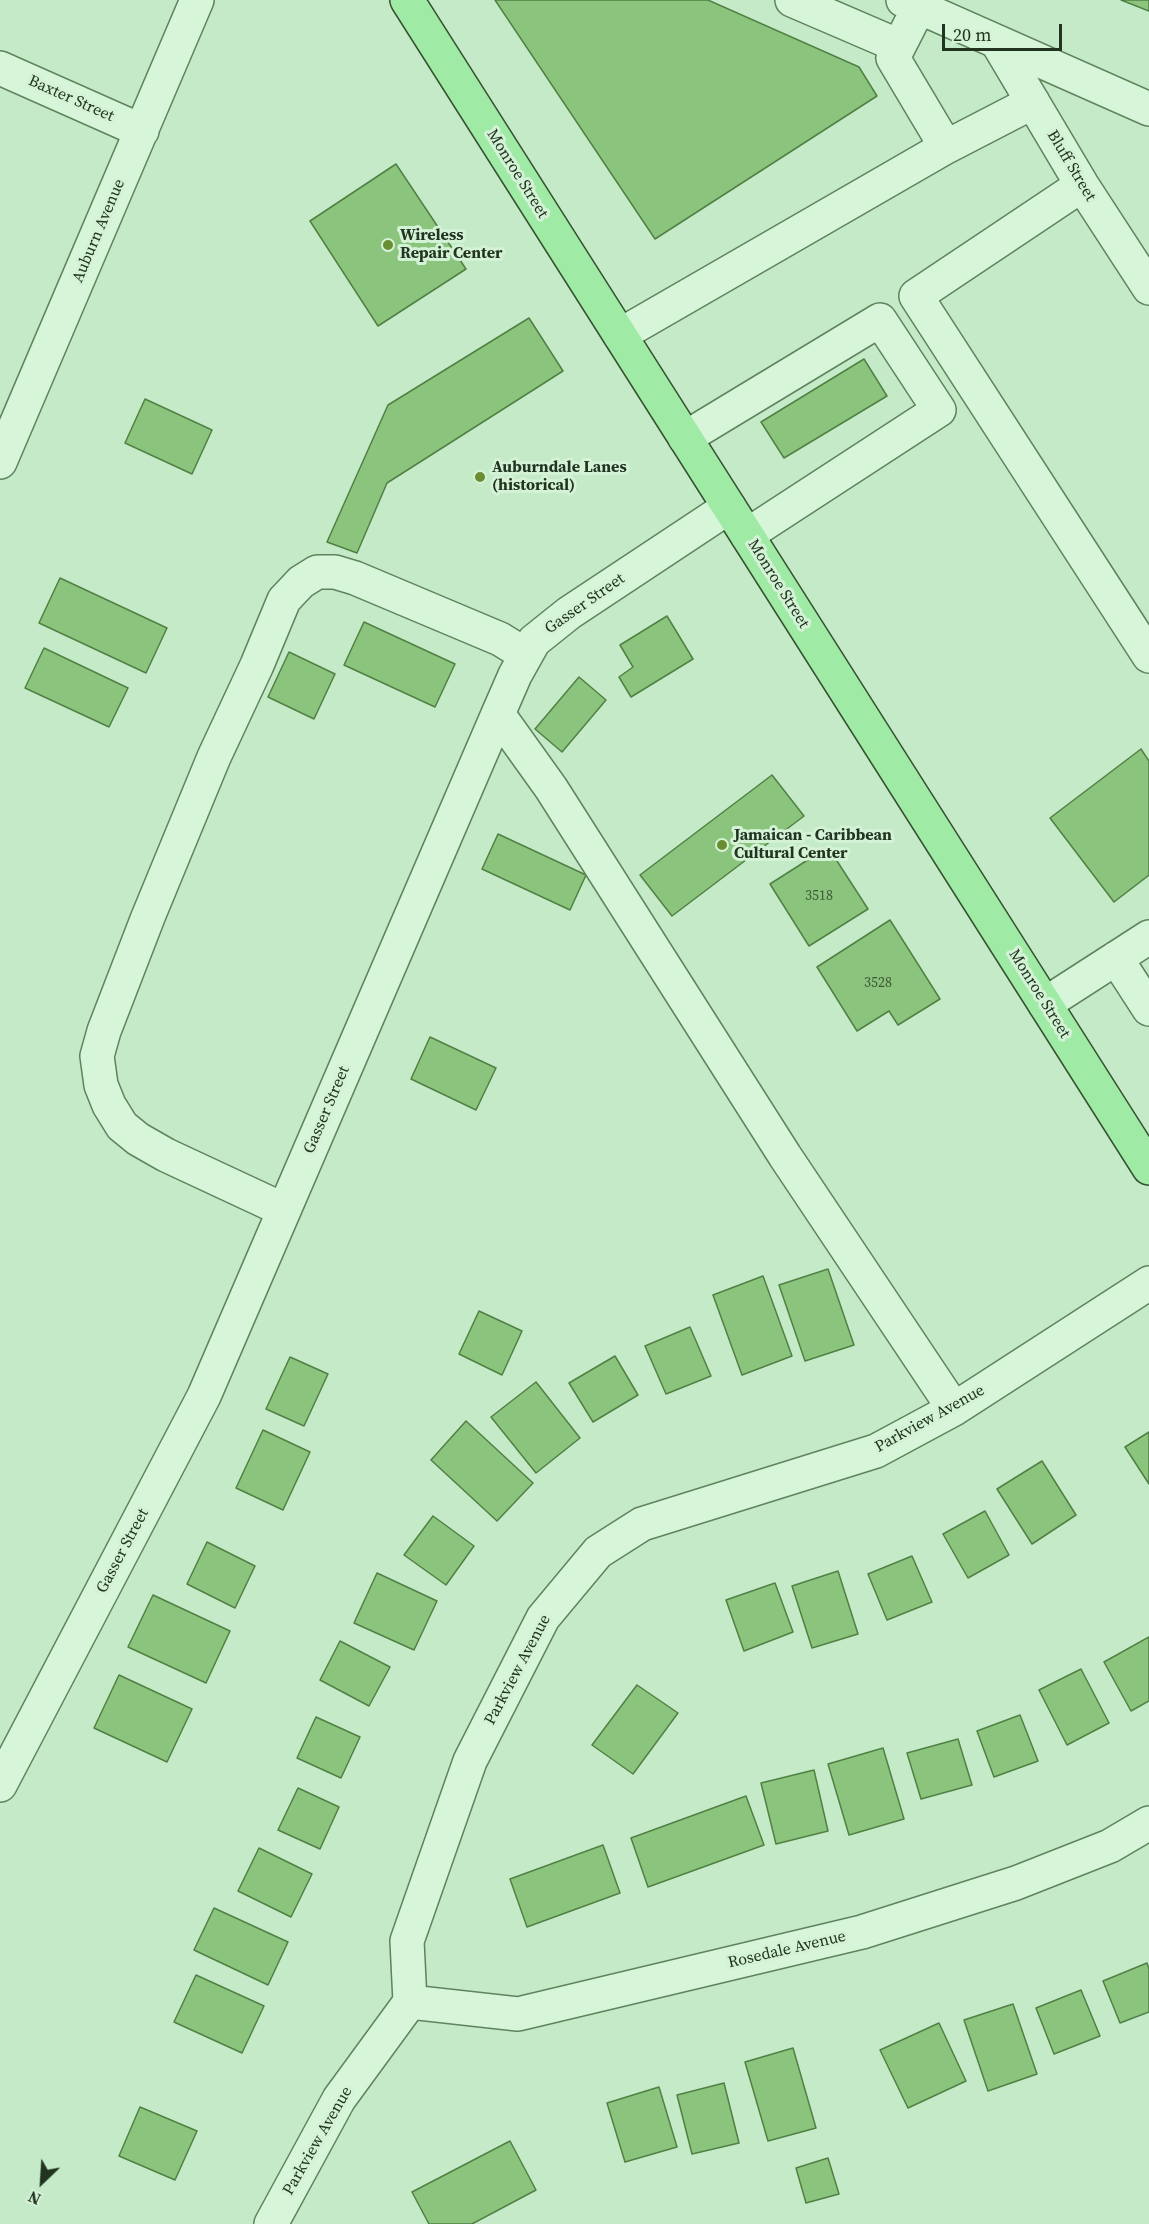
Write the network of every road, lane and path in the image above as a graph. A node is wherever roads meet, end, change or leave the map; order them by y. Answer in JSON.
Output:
{"nodes":[{"id":1,"x":198,"y":0,"type":"edge"},
{"id":2,"x":803,"y":2,"type":"edge"},
{"id":3,"x":911,"y":4,"type":"edge"},
{"id":4,"x":415,"y":5,"type":"edge"},
{"id":5,"x":997,"y":42,"type":"junction"},
{"id":6,"x":899,"y":46,"type":"junction"},
{"id":7,"x":0,"y":68,"type":"edge"},
{"id":8,"x":1033,"y":102,"type":"junction"},
{"id":9,"x":1149,"y":109,"type":"edge"},
{"id":10,"x":142,"y":131,"type":"junction"},
{"id":11,"x":946,"y":147,"type":"junction"},
{"id":12,"x":1082,"y":184,"type":"junction"},
{"id":13,"x":1149,"y":288,"type":"edge"},
{"id":14,"x":916,"y":296,"type":"junction"},
{"id":15,"x":880,"y":320,"type":"junction"},
{"id":16,"x":620,"y":335,"type":"junction"},
{"id":17,"x":685,"y":438,"type":"junction"},
{"id":18,"x":0,"y":462,"type":"edge"},
{"id":19,"x":729,"y":507,"type":"junction"},
{"id":20,"x":747,"y":535,"type":"junction"},
{"id":21,"x":526,"y":655,"type":"junction"},
{"id":22,"x":1149,"y":656,"type":"edge"},
{"id":23,"x":498,"y":714,"type":"junction"},
{"id":24,"x":1149,"y":938,"type":"edge"},
{"id":25,"x":1116,"y":958,"type":"junction"},
{"id":26,"x":1045,"y":1004,"type":"junction"},
{"id":27,"x":1149,"y":1009,"type":"edge"},
{"id":28,"x":1149,"y":1167,"type":"edge"},
{"id":29,"x":284,"y":1210,"type":"junction"},
{"id":30,"x":1149,"y":1283,"type":"edge"},
{"id":31,"x":954,"y":1409,"type":"junction"},
{"id":32,"x":0,"y":1785,"type":"edge"},
{"id":33,"x":1149,"y":1823,"type":"edge"},
{"id":34,"x":410,"y":2002,"type":"junction"},
{"id":35,"x":271,"y":2224,"type":"edge"}],
"edges":[{"from":1,"to":10,"type":"street","name":"Auburn Avenue"},
{"from":2,"to":6,"type":"street"},
{"from":3,"to":5,"type":"street"},
{"from":3,"to":6,"type":"street"},
{"from":4,"to":16,"type":"main road","name":"Monroe Street"},
{"from":5,"to":8,"type":"street","name":"Bluff Street"},
{"from":5,"to":9,"type":"street"},
{"from":6,"to":11,"type":"street"},
{"from":7,"to":10,"type":"street","name":"Baxter Street"},
{"from":8,"to":11,"type":"street"},
{"from":8,"to":12,"type":"street","name":"Bluff Street"},
{"from":10,"to":18,"type":"street","name":"Auburn Avenue"},
{"from":11,"to":16,"type":"street"},
{"from":12,"to":13,"type":"street","name":"Bluff Street"},
{"from":12,"to":14,"type":"street"},
{"from":14,"to":15,"type":"street"},
{"from":14,"to":22,"type":"street"},
{"from":15,"to":17,"type":"street"},
{"from":15,"to":20,"type":"street"},
{"from":16,"to":17,"type":"main road","name":"Monroe Street"},
{"from":17,"to":19,"type":"main road","name":"Monroe Street"},
{"from":19,"to":20,"type":"main road","name":"Monroe Street"},
{"from":19,"to":21,"type":"street","name":"Gasser Street"},
{"from":20,"to":26,"type":"main road","name":"Monroe Street"},
{"from":21,"to":23,"type":"street","name":"Gasser Street"},
{"from":21,"to":29,"type":"street"},
{"from":23,"to":29,"type":"street","name":"Gasser Street"},
{"from":23,"to":31,"type":"street"},
{"from":24,"to":25,"type":"street"},
{"from":25,"to":26,"type":"street"},
{"from":25,"to":27,"type":"street"},
{"from":26,"to":28,"type":"main road","name":"Monroe Street"},
{"from":29,"to":32,"type":"street","name":"Gasser Street"},
{"from":30,"to":31,"type":"street","name":"Parkview Avenue"},
{"from":31,"to":34,"type":"street","name":"Parkview Avenue"},
{"from":33,"to":34,"type":"street","name":"Rosedale Avenue"},
{"from":34,"to":35,"type":"street","name":"Parkview Avenue"}]}
